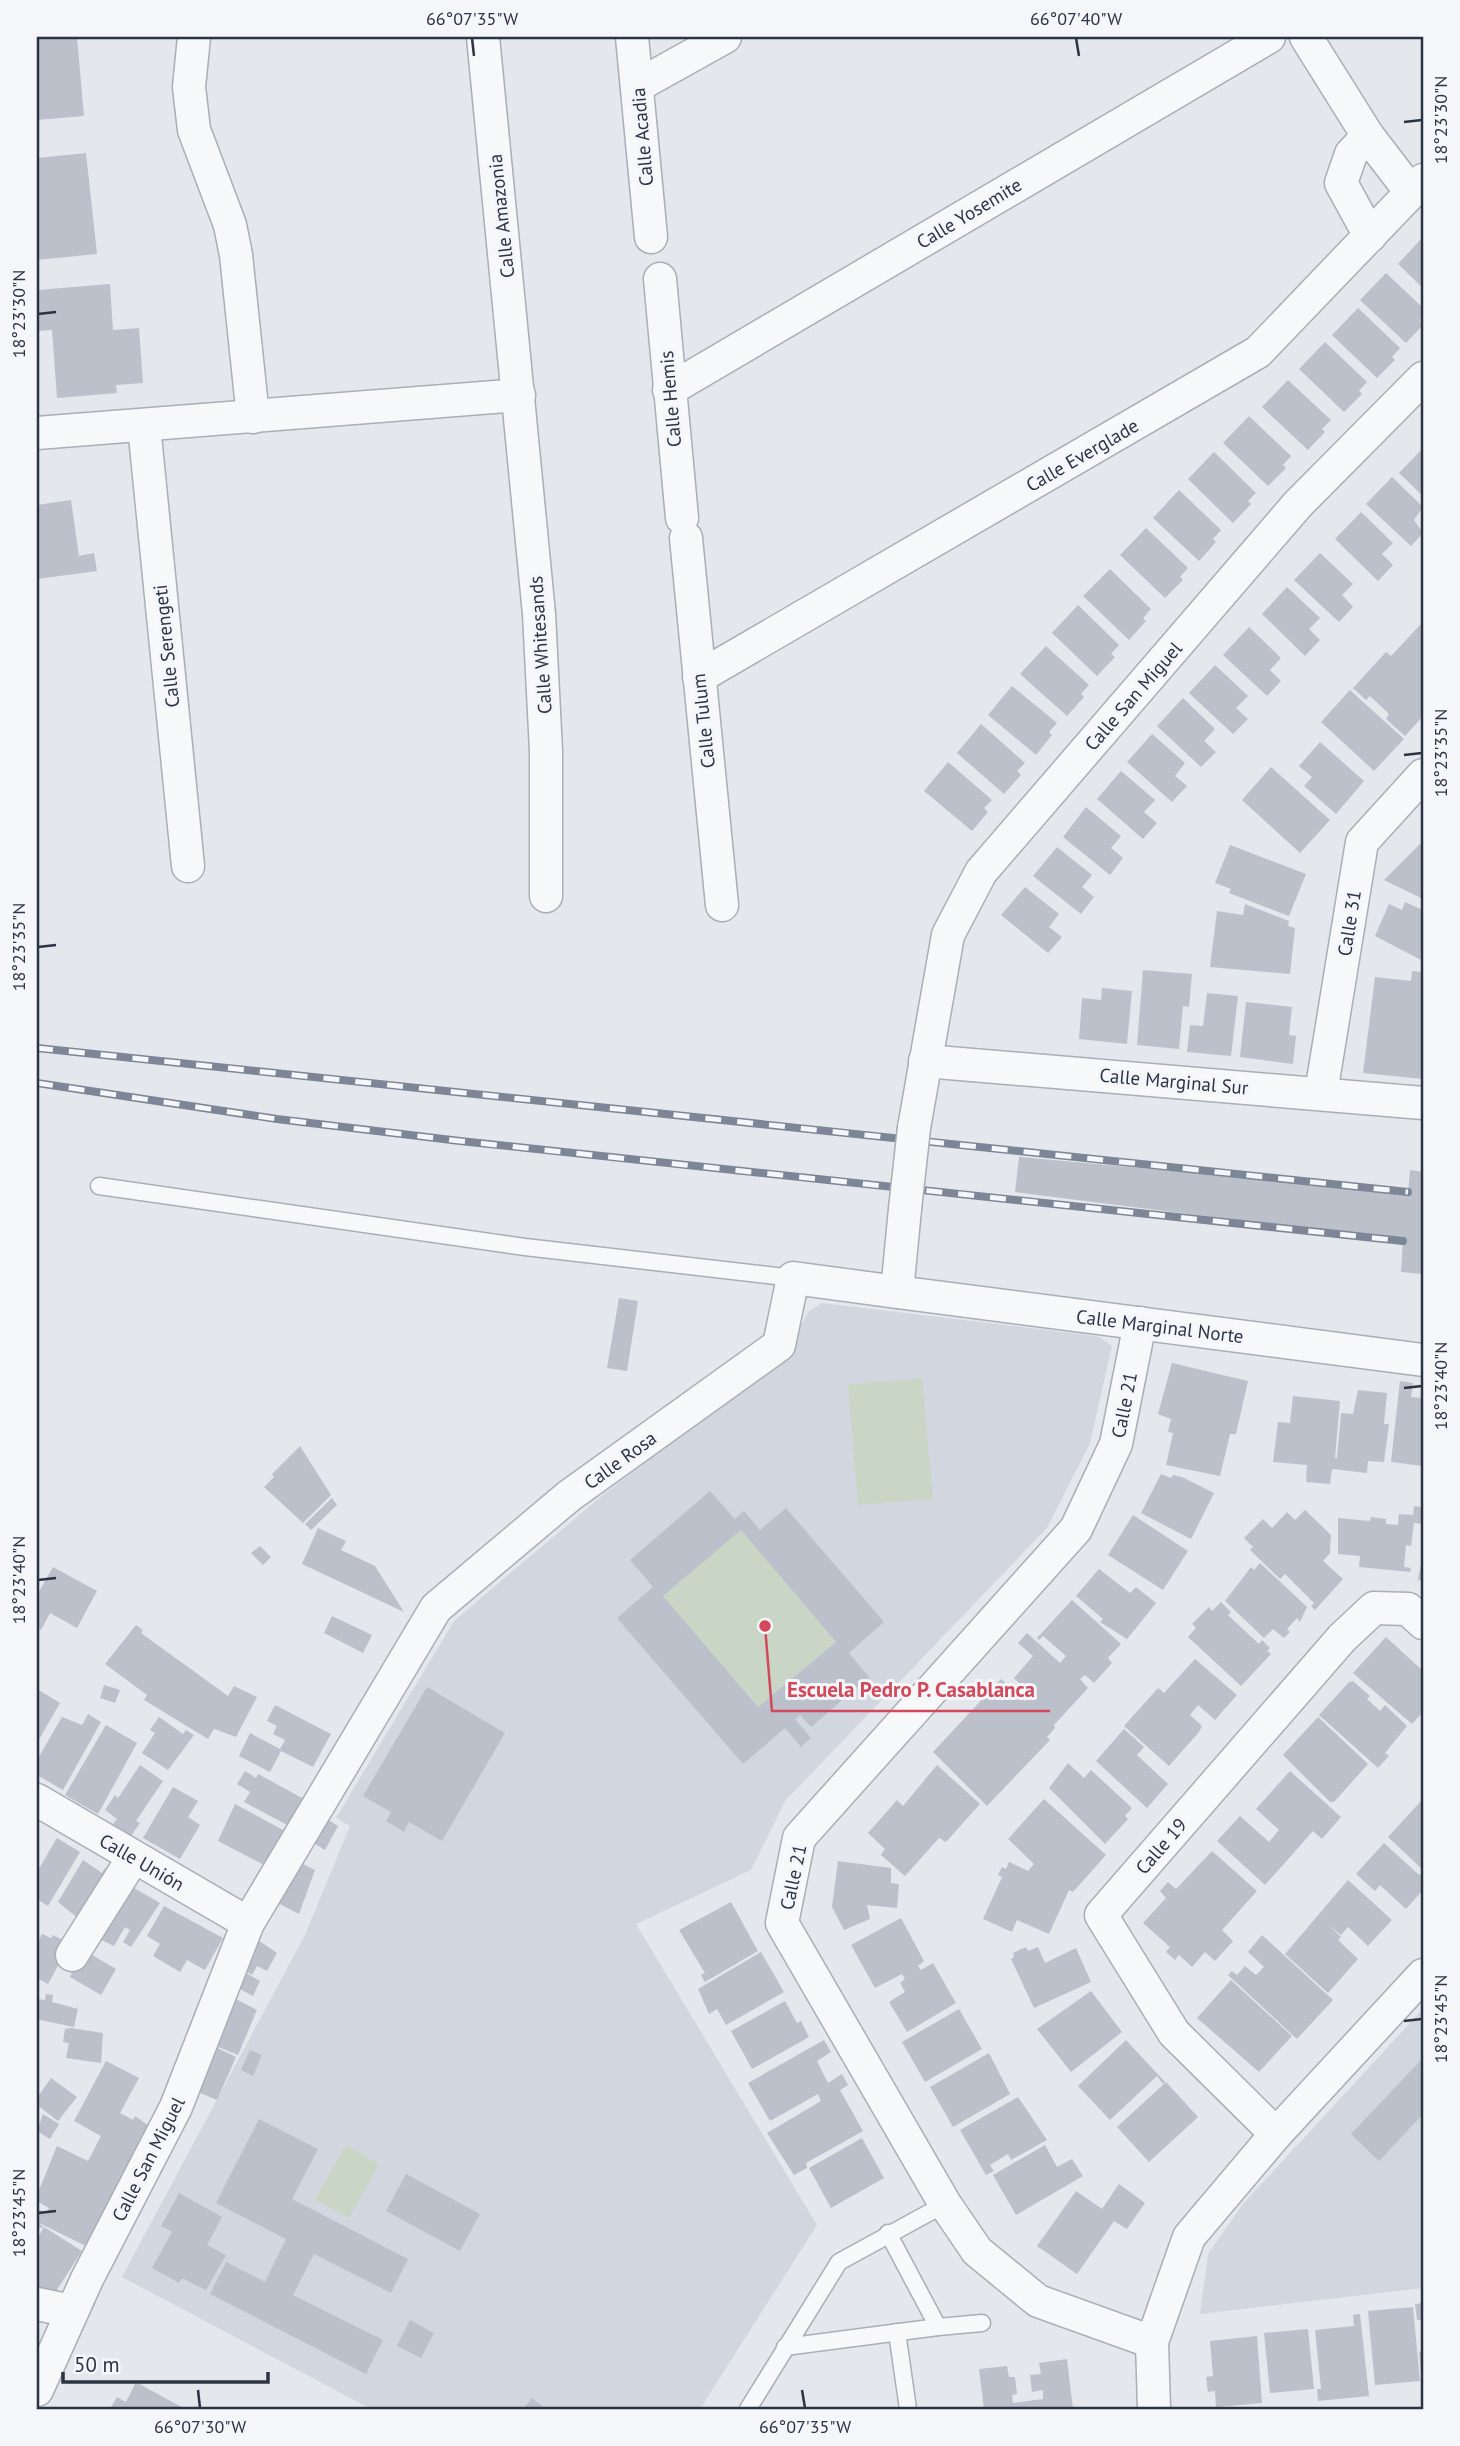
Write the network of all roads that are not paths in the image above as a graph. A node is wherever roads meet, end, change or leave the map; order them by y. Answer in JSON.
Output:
{"nodes":[{"id":1,"x":194,"y":37,"type":"edge"},
{"id":2,"x":483,"y":37,"type":"edge"},
{"id":3,"x":632,"y":37,"type":"edge"},
{"id":4,"x":725,"y":37,"type":"edge"},
{"id":5,"x":1269,"y":37,"type":"edge"},
{"id":6,"x":1306,"y":37,"type":"edge"},
{"id":7,"x":637,"y":86,"type":"junction"},
{"id":8,"x":1368,"y":135,"type":"junction"},
{"id":9,"x":1417,"y":186,"type":"edge"},
{"id":10,"x":1370,"y":236,"type":"junction"},
{"id":11,"x":651,"y":237,"type":"dead end"},
{"id":12,"x":660,"y":279,"type":"dead end"},
{"id":13,"x":1423,"y":378,"type":"edge"},
{"id":14,"x":669,"y":390,"type":"junction"},
{"id":15,"x":519,"y":395,"type":"junction"},
{"id":16,"x":253,"y":417,"type":"junction"},
{"id":17,"x":144,"y":426,"type":"junction"},
{"id":18,"x":37,"y":433,"type":"edge"},
{"id":19,"x":684,"y":528,"type":"joint"},
{"id":20,"x":699,"y":677,"type":"junction"},
{"id":21,"x":1423,"y":775,"type":"edge"},
{"id":22,"x":188,"y":866,"type":"dead end"},
{"id":23,"x":546,"y":896,"type":"dead end"},
{"id":24,"x":722,"y":905,"type":"dead end"},
{"id":25,"x":925,"y":1060,"type":"junction"},
{"id":26,"x":1321,"y":1093,"type":"junction"},
{"id":27,"x":1423,"y":1103,"type":"edge"},
{"id":28,"x":99,"y":1186,"type":"dead end"},
{"id":29,"x":793,"y":1278,"type":"junction"},
{"id":30,"x":897,"y":1293,"type":"junction"},
{"id":31,"x":1140,"y":1323,"type":"junction"},
{"id":32,"x":1423,"y":1360,"type":"edge"},
{"id":33,"x":1423,"y":1623,"type":"edge"},
{"id":34,"x":41,"y":1813,"type":"edge"},
{"id":35,"x":133,"y":1858,"type":"junction"},
{"id":36,"x":248,"y":1923,"type":"junction"},
{"id":37,"x":72,"y":1955,"type":"dead end"},
{"id":38,"x":1423,"y":1975,"type":"edge"},
{"id":39,"x":1276,"y":2134,"type":"junction"},
{"id":40,"x":946,"y":2204,"type":"junction"},
{"id":41,"x":888,"y":2233,"type":"junction"},
{"id":42,"x":37,"y":2304,"type":"edge"},
{"id":43,"x":72,"y":2311,"type":"junction"},
{"id":44,"x":982,"y":2323,"type":"dead end"},
{"id":45,"x":937,"y":2326,"type":"junction"},
{"id":46,"x":897,"y":2332,"type":"junction"},
{"id":47,"x":1152,"y":2342,"type":"junction"},
{"id":48,"x":785,"y":2347,"type":"junction"},
{"id":49,"x":37,"y":2390,"type":"edge"},
{"id":50,"x":748,"y":2409,"type":"edge"},
{"id":51,"x":908,"y":2409,"type":"edge"},
{"id":52,"x":1154,"y":2409,"type":"edge"}],
"edges":[{"from":1,"to":16,"type":"street"},
{"from":2,"to":15,"type":"street","name":"Calle Amazonia"},
{"from":3,"to":7,"type":"street","name":"Calle Acadia"},
{"from":4,"to":7,"type":"street"},
{"from":5,"to":14,"type":"street","name":"Calle Yosemite"},
{"from":6,"to":8,"type":"street"},
{"from":7,"to":11,"type":"street","name":"Calle Acadia"},
{"from":8,"to":9,"type":"street"},
{"from":8,"to":10,"type":"street"},
{"from":9,"to":10,"type":"street","name":"Calle Everglade"},
{"from":10,"to":20,"type":"street","name":"Calle Everglade"},
{"from":12,"to":14,"type":"street","name":"Calle Hemis"},
{"from":13,"to":25,"type":"street","name":"Calle San Miguel"},
{"from":14,"to":19,"type":"street","name":"Calle Hemis"},
{"from":15,"to":16,"type":"street"},
{"from":15,"to":23,"type":"street","name":"Calle Whitesands"},
{"from":16,"to":17,"type":"street"},
{"from":17,"to":18,"type":"street"},
{"from":17,"to":22,"type":"street","name":"Calle Serengeti"},
{"from":19,"to":20,"type":"street","name":"Calle Tulum"},
{"from":20,"to":24,"type":"street","name":"Calle Tulum"},
{"from":21,"to":26,"type":"street","name":"Calle 31"},
{"from":25,"to":26,"type":"street","name":"Calle Marginal Sur"},
{"from":25,"to":30,"type":"street","bridge":true},
{"from":26,"to":27,"type":"street","name":"Calle Marginal Sur"},
{"from":28,"to":29,"type":"lane"},
{"from":29,"to":30,"type":"street"},
{"from":29,"to":36,"type":"street","name":"Calle Rosa"},
{"from":30,"to":31,"type":"street","name":"Calle Marginal Norte"},
{"from":31,"to":32,"type":"street","name":"Calle Marginal Norte"},
{"from":31,"to":40,"type":"street","name":"Calle 21"},
{"from":33,"to":39,"type":"street","name":"Calle 19"},
{"from":34,"to":35,"type":"street","name":"Calle Unión"},
{"from":35,"to":36,"type":"street","name":"Calle Unión"},
{"from":35,"to":37,"type":"street"},
{"from":36,"to":43,"type":"street","name":"Calle San Miguel"},
{"from":38,"to":39,"type":"street"},
{"from":39,"to":47,"type":"street"},
{"from":40,"to":41,"type":"lane"},
{"from":40,"to":47,"type":"street","name":"Calle 21"},
{"from":41,"to":45,"type":"lane"},
{"from":41,"to":48,"type":"lane"},
{"from":42,"to":43,"type":"street"},
{"from":43,"to":49,"type":"street","name":"Calle San Miguel"},
{"from":44,"to":45,"type":"lane"},
{"from":45,"to":46,"type":"lane"},
{"from":46,"to":48,"type":"lane"},
{"from":46,"to":51,"type":"lane"},
{"from":47,"to":52,"type":"street"},
{"from":48,"to":50,"type":"lane"}]}
